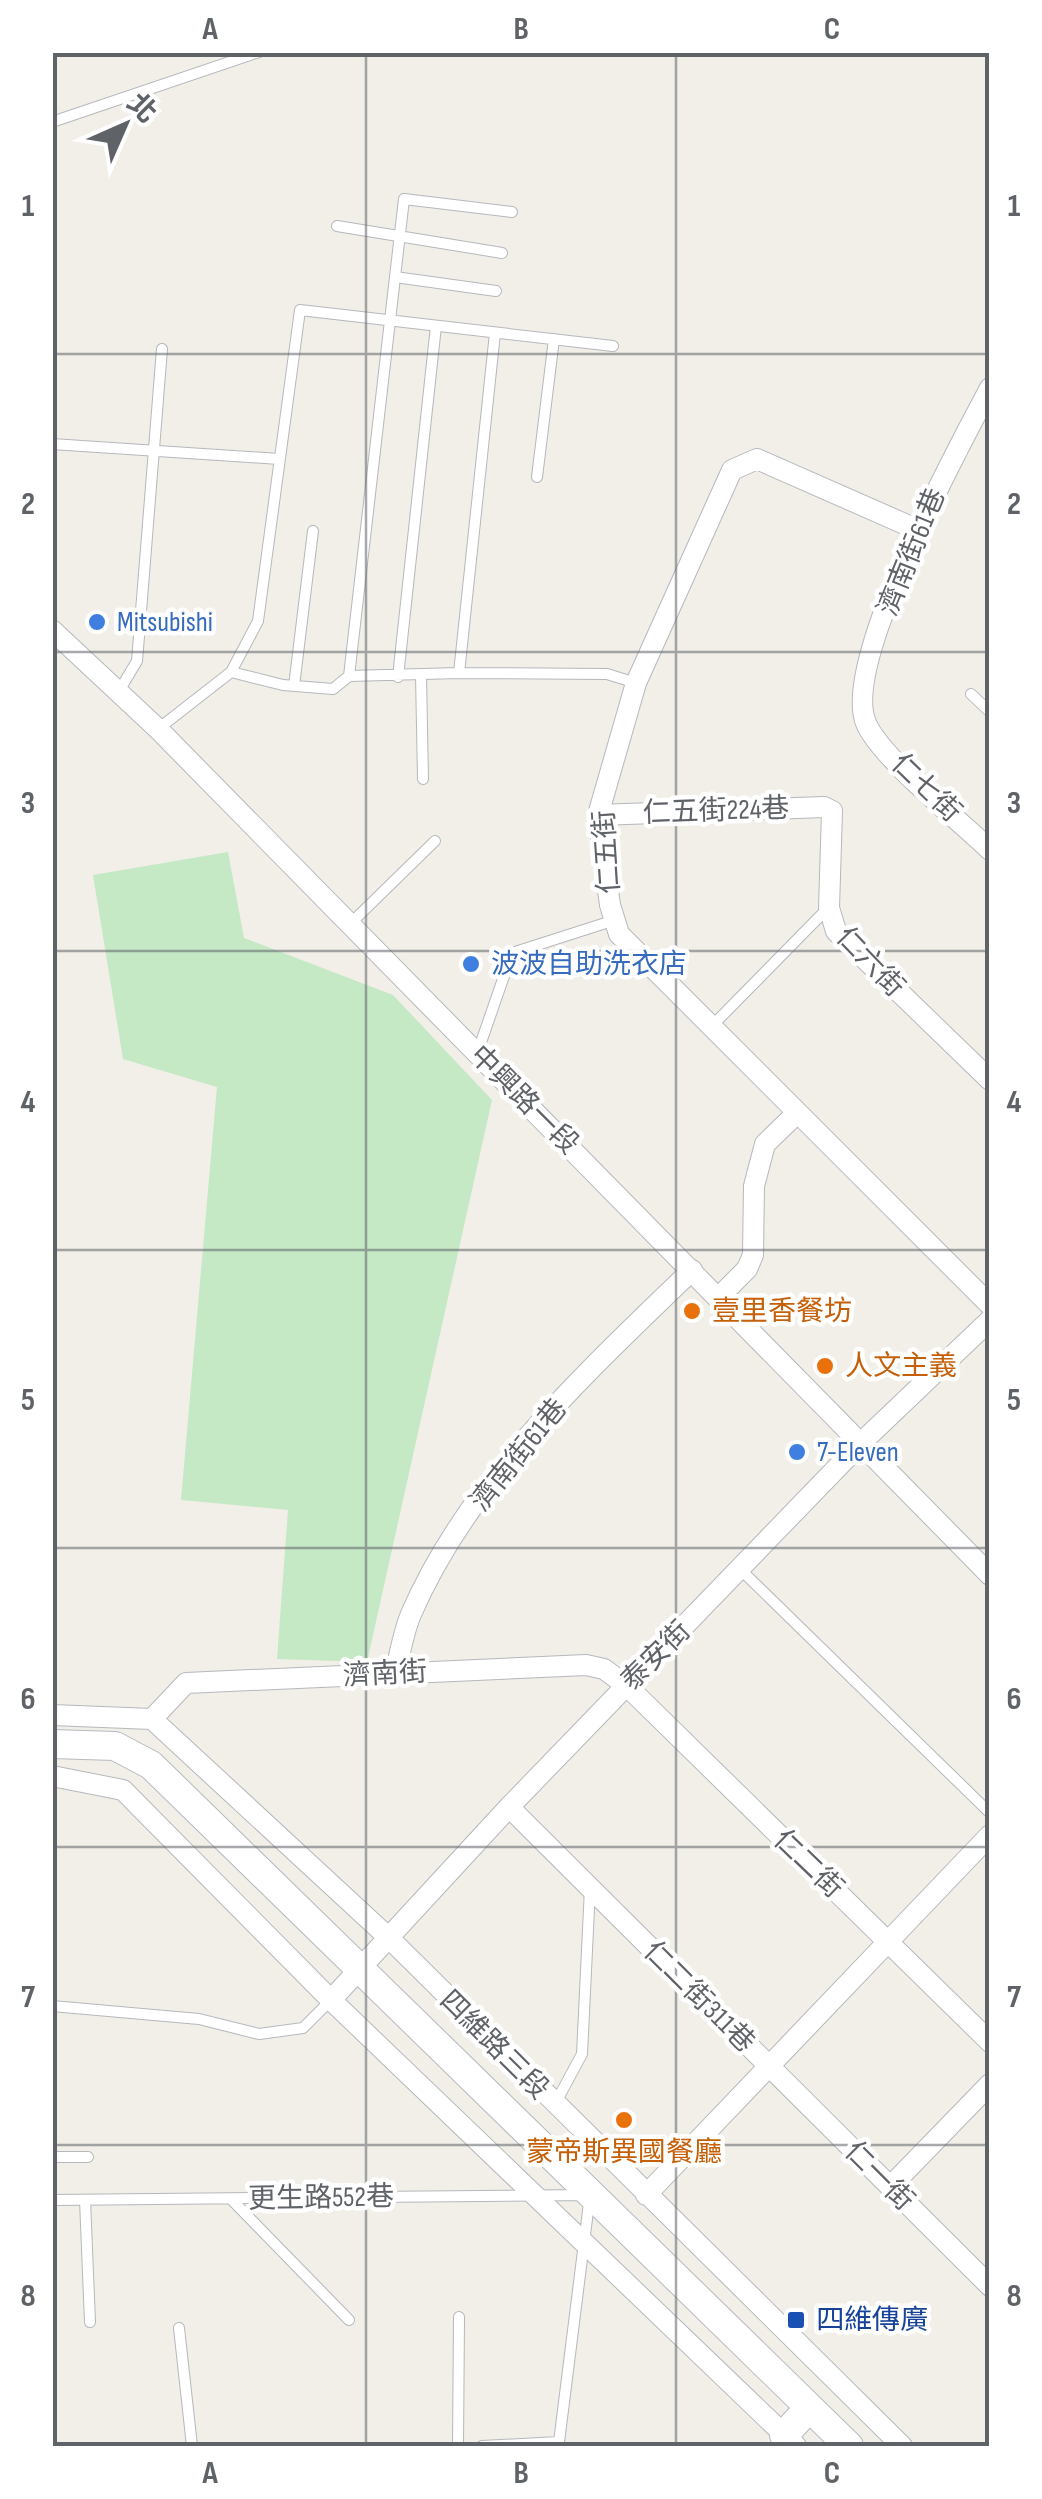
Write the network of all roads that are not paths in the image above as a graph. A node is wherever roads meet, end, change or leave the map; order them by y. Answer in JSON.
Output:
{"nodes":[{"id":1,"x":260,"y":52,"type":"edge"},
{"id":2,"x":52,"y":122,"type":"edge"},
{"id":3,"x":512,"y":212,"type":"dead end"},
{"id":4,"x":337,"y":226,"type":"dead end"},
{"id":5,"x":400,"y":238,"type":"junction"},
{"id":6,"x":502,"y":253,"type":"dead end"},
{"id":7,"x":395,"y":277,"type":"junction"},
{"id":8,"x":496,"y":291,"type":"dead end"},
{"id":9,"x":390,"y":320,"type":"junction"},
{"id":10,"x":436,"y":326,"type":"junction"},
{"id":11,"x":495,"y":333,"type":"junction"},
{"id":12,"x":554,"y":339,"type":"junction"},
{"id":13,"x":613,"y":346,"type":"dead end"},
{"id":14,"x":162,"y":350,"type":"dead end"},
{"id":15,"x":990,"y":388,"type":"edge"},
{"id":16,"x":52,"y":444,"type":"edge"},
{"id":17,"x":157,"y":451,"type":"junction"},
{"id":18,"x":279,"y":459,"type":"junction"},
{"id":19,"x":537,"y":477,"type":"dead end"},
{"id":20,"x":916,"y":529,"type":"junction"},
{"id":21,"x":314,"y":531,"type":"dead end"},
{"id":22,"x":52,"y":630,"type":"edge"},
{"id":23,"x":231,"y":672,"type":"junction"},
{"id":24,"x":459,"y":673,"type":"junction"},
{"id":25,"x":422,"y":675,"type":"junction"},
{"id":26,"x":349,"y":676,"type":"junction"},
{"id":27,"x":398,"y":677,"type":"junction"},
{"id":28,"x":636,"y":683,"type":"junction"},
{"id":29,"x":294,"y":686,"type":"junction"},
{"id":30,"x":119,"y":691,"type":"junction"},
{"id":31,"x":970,"y":694,"type":"dead end"},
{"id":32,"x":990,"y":712,"type":"edge"},
{"id":33,"x":866,"y":724,"type":"joint"},
{"id":34,"x":158,"y":729,"type":"junction"},
{"id":35,"x":423,"y":779,"type":"dead end"},
{"id":36,"x":832,"y":811,"type":"joint"},
{"id":37,"x":598,"y":815,"type":"junction"},
{"id":38,"x":435,"y":840,"type":"dead end"},
{"id":39,"x":990,"y":850,"type":"edge"},
{"id":40,"x":829,"y":908,"type":"junction"},
{"id":41,"x":615,"y":920,"type":"junction"},
{"id":42,"x":350,"y":924,"type":"junction"},
{"id":43,"x":709,"y":1029,"type":"junction"},
{"id":44,"x":477,"y":1052,"type":"junction"},
{"id":45,"x":990,"y":1080,"type":"edge"},
{"id":46,"x":796,"y":1114,"type":"junction"},
{"id":47,"x":692,"y":1270,"type":"junction"},
{"id":48,"x":719,"y":1297,"type":"junction"},
{"id":49,"x":990,"y":1306,"type":"edge"},
{"id":50,"x":990,"y":1320,"type":"edge"},
{"id":51,"x":862,"y":1442,"type":"junction"},
{"id":52,"x":741,"y":1570,"type":"junction"},
{"id":53,"x":989,"y":1572,"type":"edge"},
{"id":54,"x":394,"y":1674,"type":"junction"},
{"id":55,"x":628,"y":1686,"type":"junction"},
{"id":56,"x":52,"y":1715,"type":"edge"},
{"id":57,"x":152,"y":1719,"type":"junction"},
{"id":58,"x":52,"y":1744,"type":"edge"},
{"id":59,"x":52,"y":1776,"type":"edge"},
{"id":60,"x":508,"y":1807,"type":"junction"},
{"id":61,"x":990,"y":1813,"type":"edge"},
{"id":62,"x":990,"y":1835,"type":"edge"},
{"id":63,"x":590,"y":1888,"type":"junction"},
{"id":64,"x":389,"y":1938,"type":"junction"},
{"id":65,"x":888,"y":1941,"type":"junction"},
{"id":66,"x":360,"y":1967,"type":"junction"},
{"id":67,"x":331,"y":2000,"type":"junction"},
{"id":68,"x":52,"y":2006,"type":"edge"},
{"id":69,"x":990,"y":2042,"type":"edge"},
{"id":70,"x":768,"y":2065,"type":"junction"},
{"id":71,"x":990,"y":2084,"type":"edge"},
{"id":72,"x":554,"y":2106,"type":"junction"},
{"id":73,"x":52,"y":2157,"type":"edge"},
{"id":74,"x":88,"y":2157,"type":"dead end"},
{"id":75,"x":890,"y":2187,"type":"junction"},
{"id":76,"x":590,"y":2195,"type":"junction"},
{"id":77,"x":646,"y":2195,"type":"junction"},
{"id":78,"x":535,"y":2196,"type":"junction"},
{"id":79,"x":232,"y":2198,"type":"junction"},
{"id":80,"x":52,"y":2200,"type":"edge"},
{"id":81,"x":85,"y":2200,"type":"junction"},
{"id":82,"x":584,"y":2242,"type":"junction"},
{"id":83,"x":990,"y":2286,"type":"edge"},
{"id":84,"x":459,"y":2317,"type":"dead end"},
{"id":85,"x":349,"y":2320,"type":"dead end"},
{"id":86,"x":90,"y":2322,"type":"dead end"},
{"id":87,"x":180,"y":2328,"type":"dead end"},
{"id":88,"x":810,"y":2408,"type":"junction"},
{"id":89,"x":790,"y":2441,"type":"edge"},
{"id":90,"x":192,"y":2446,"type":"edge"},
{"id":91,"x":458,"y":2446,"type":"edge"},
{"id":92,"x":482,"y":2446,"type":"edge"},
{"id":93,"x":848,"y":2446,"type":"edge"},
{"id":94,"x":902,"y":2446,"type":"edge"}],
"edges":[{"from":1,"to":2,"type":"lane"},
{"from":3,"to":5,"type":"lane"},
{"from":4,"to":5,"type":"lane"},
{"from":5,"to":6,"type":"lane"},
{"from":5,"to":7,"type":"lane"},
{"from":7,"to":8,"type":"lane"},
{"from":7,"to":9,"type":"lane"},
{"from":9,"to":10,"type":"lane"},
{"from":9,"to":18,"type":"lane"},
{"from":9,"to":26,"type":"lane"},
{"from":10,"to":11,"type":"lane"},
{"from":10,"to":27,"type":"lane"},
{"from":11,"to":12,"type":"lane"},
{"from":11,"to":24,"type":"lane"},
{"from":12,"to":13,"type":"lane"},
{"from":12,"to":19,"type":"lane"},
{"from":14,"to":17,"type":"lane"},
{"from":15,"to":20,"type":"street","name":"濟南街61巷"},
{"from":16,"to":17,"type":"lane"},
{"from":17,"to":18,"type":"lane"},
{"from":17,"to":30,"type":"lane"},
{"from":18,"to":23,"type":"lane"},
{"from":20,"to":28,"type":"street","name":"仁五街"},
{"from":20,"to":33,"type":"street","name":"濟南街61巷"},
{"from":21,"to":29,"type":"lane"},
{"from":22,"to":30,"type":"street","name":"中興路一段"},
{"from":23,"to":29,"type":"lane"},
{"from":23,"to":34,"type":"lane"},
{"from":24,"to":25,"type":"lane"},
{"from":24,"to":28,"type":"lane"},
{"from":25,"to":27,"type":"lane"},
{"from":25,"to":35,"type":"lane"},
{"from":26,"to":27,"type":"lane"},
{"from":26,"to":29,"type":"lane"},
{"from":28,"to":37,"type":"street","name":"仁五街"},
{"from":30,"to":34,"type":"street","name":"中興路一段"},
{"from":31,"to":32,"type":"lane"},
{"from":33,"to":39,"type":"street","name":"仁七街"},
{"from":34,"to":42,"type":"street","name":"中興路一段"},
{"from":36,"to":37,"type":"street","name":"仁五街224巷"},
{"from":36,"to":40,"type":"street","name":"仁六街"},
{"from":37,"to":41,"type":"street","name":"仁五街"},
{"from":38,"to":42,"type":"lane"},
{"from":40,"to":43,"type":"lane"},
{"from":40,"to":45,"type":"street","name":"仁六街"},
{"from":41,"to":43,"type":"street","name":"仁五街"},
{"from":41,"to":44,"type":"lane"},
{"from":42,"to":44,"type":"street","name":"中興路一段"},
{"from":43,"to":46,"type":"street","name":"仁五街"},
{"from":44,"to":47,"type":"street","name":"中興路一段"},
{"from":46,"to":48,"type":"street"},
{"from":46,"to":49,"type":"street","name":"仁五街"},
{"from":47,"to":48,"type":"street","name":"中興路一段"},
{"from":47,"to":54,"type":"street","name":"濟南街61巷"},
{"from":48,"to":51,"type":"street","name":"中興路一段"},
{"from":50,"to":51,"type":"street","name":"泰安街"},
{"from":51,"to":52,"type":"street","name":"泰安街"},
{"from":51,"to":53,"type":"street","name":"中興路一段"},
{"from":52,"to":55,"type":"street","name":"泰安街"},
{"from":52,"to":61,"type":"lane"},
{"from":54,"to":55,"type":"street","name":"濟南街"},
{"from":54,"to":57,"type":"street","name":"濟南街"},
{"from":55,"to":60,"type":"street","name":"泰安街"},
{"from":55,"to":65,"type":"street","name":"仁二街"},
{"from":56,"to":57,"type":"street"},
{"from":57,"to":64,"type":"street","name":"四維路三段"},
{"from":58,"to":66,"type":"street","name":"四維路三段"},
{"from":59,"to":67,"type":"street"},
{"from":60,"to":63,"type":"street","name":"仁二街311巷"},
{"from":60,"to":64,"type":"street","name":"泰安街"},
{"from":62,"to":65,"type":"street","name":"仁二街311巷"},
{"from":63,"to":70,"type":"street","name":"仁二街311巷"},
{"from":63,"to":72,"type":"lane"},
{"from":64,"to":66,"type":"street","name":"泰安街"},
{"from":64,"to":72,"type":"street","name":"四維路三段"},
{"from":65,"to":69,"type":"street","name":"仁二街"},
{"from":65,"to":70,"type":"street","name":"仁二街311巷"},
{"from":66,"to":67,"type":"street","name":"泰安街"},
{"from":66,"to":76,"type":"street","name":"四維路三段"},
{"from":67,"to":68,"type":"lane"},
{"from":67,"to":78,"type":"street"},
{"from":70,"to":75,"type":"street","name":"仁一街"},
{"from":70,"to":77,"type":"street"},
{"from":71,"to":75,"type":"street"},
{"from":72,"to":77,"type":"street","name":"四維路三段"},
{"from":73,"to":74,"type":"lane"},
{"from":75,"to":83,"type":"street","name":"仁一街"},
{"from":76,"to":78,"type":"lane","name":"更生路552巷"},
{"from":76,"to":82,"type":"lane"},
{"from":76,"to":88,"type":"street","name":"四維路三段"},
{"from":77,"to":94,"type":"street","name":"四維路三段"},
{"from":78,"to":79,"type":"lane","name":"更生路552巷"},
{"from":78,"to":82,"type":"street"},
{"from":79,"to":81,"type":"lane","name":"更生路552巷"},
{"from":79,"to":85,"type":"lane"},
{"from":80,"to":81,"type":"lane","name":"更生路552巷"},
{"from":81,"to":86,"type":"lane"},
{"from":82,"to":89,"type":"street"},
{"from":82,"to":92,"type":"lane"},
{"from":84,"to":91,"type":"lane"},
{"from":87,"to":90,"type":"lane"},
{"from":88,"to":89,"type":"street"},
{"from":88,"to":93,"type":"street","name":"四維路三段"}]}
